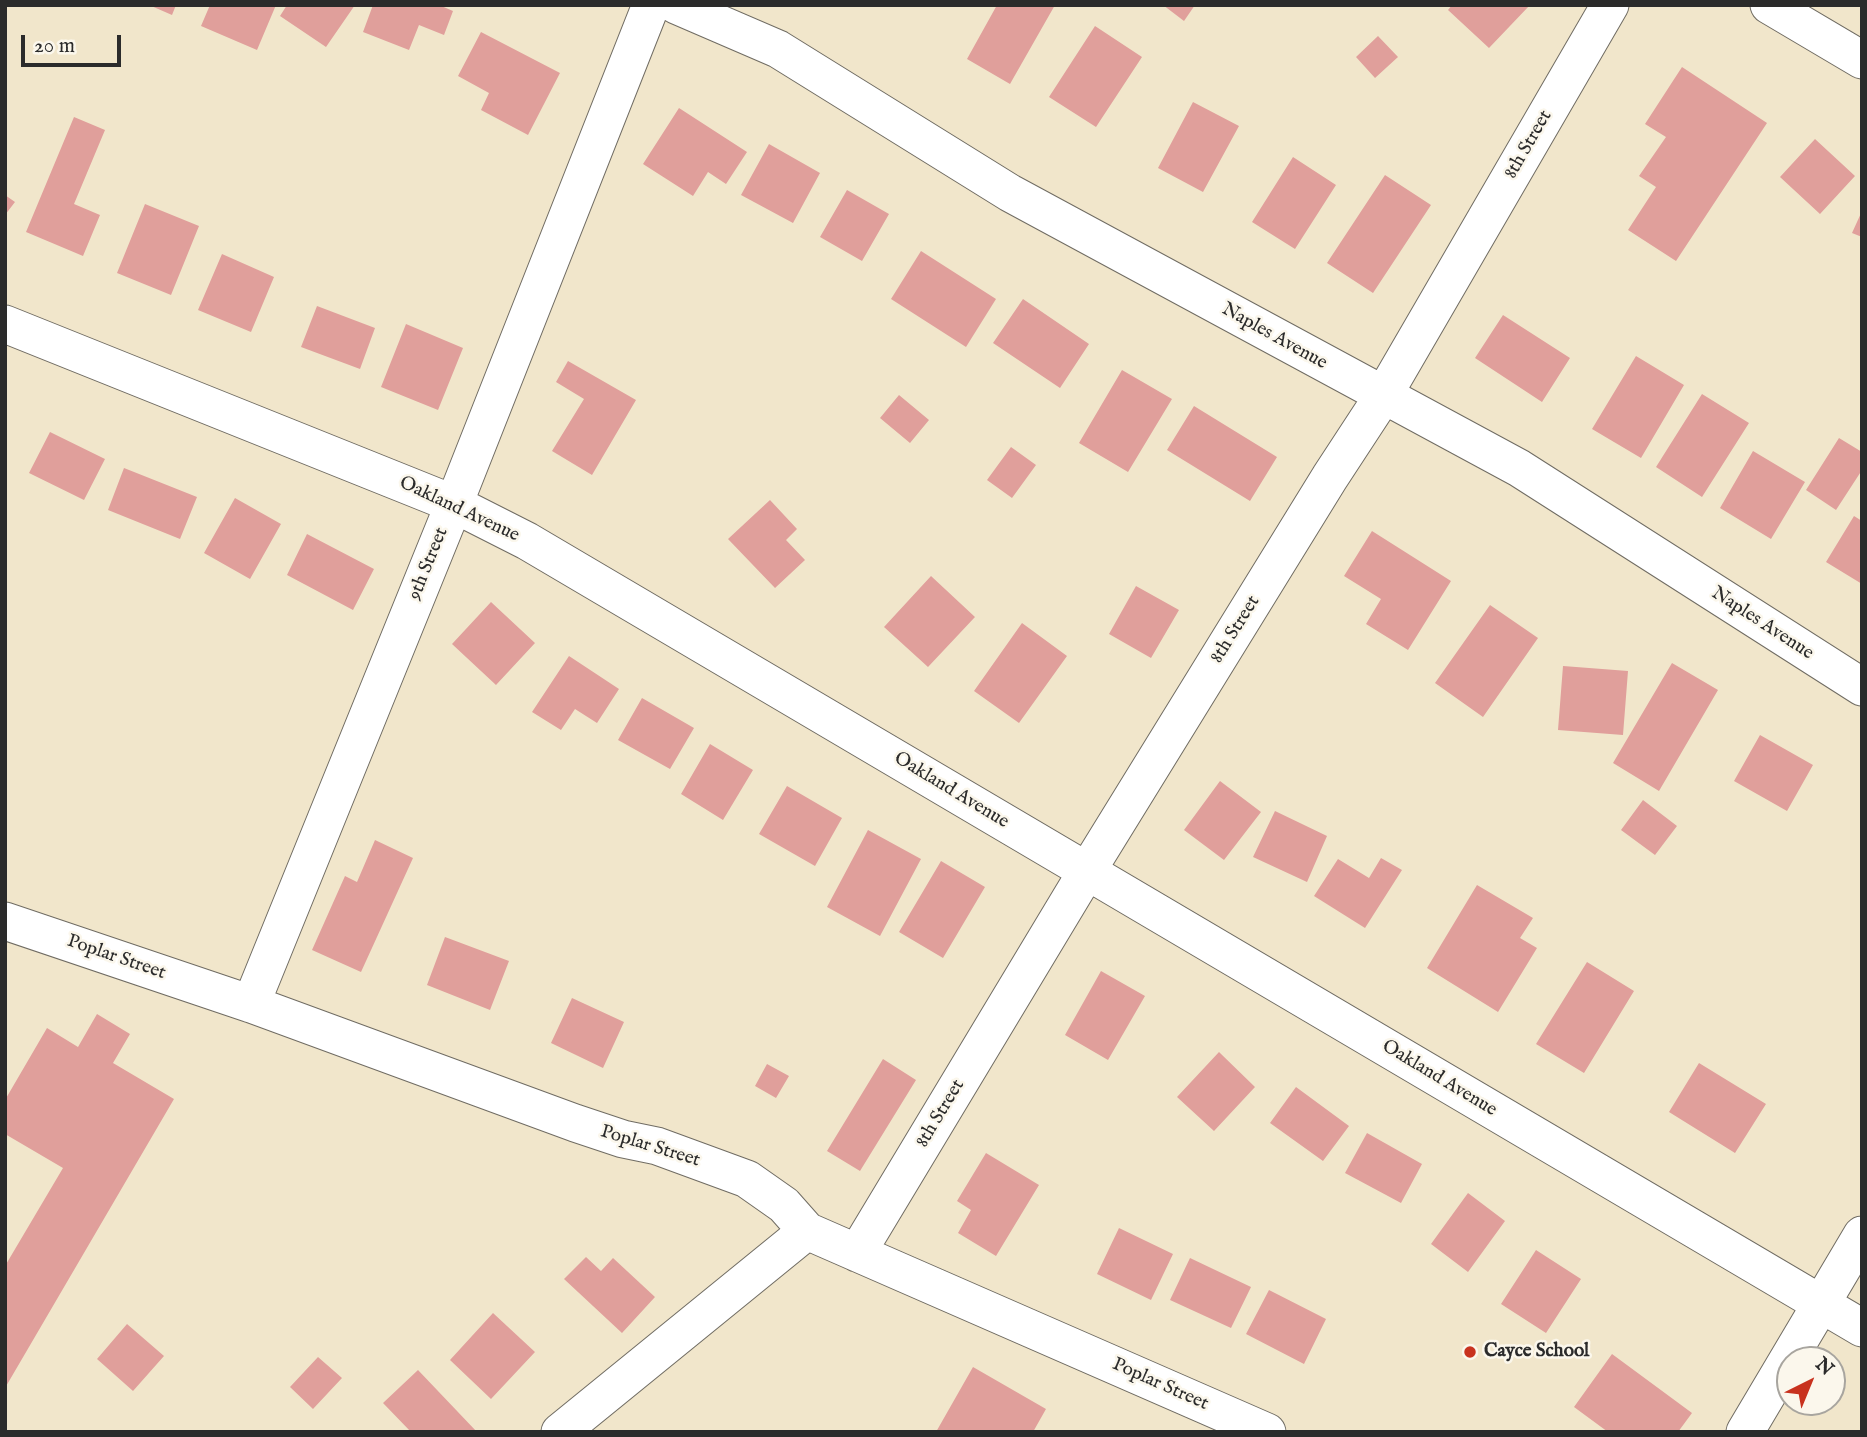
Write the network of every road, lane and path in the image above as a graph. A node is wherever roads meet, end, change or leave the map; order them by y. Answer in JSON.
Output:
{"nodes":[{"id":1,"x":651,"y":5,"type":"edge"},
{"id":2,"x":676,"y":5,"type":"edge"},
{"id":3,"x":1610,"y":5,"type":"edge"},
{"id":4,"x":1769,"y":5,"type":"edge"},
{"id":5,"x":1862,"y":60,"type":"edge"},
{"id":6,"x":5,"y":324,"type":"edge"},
{"id":7,"x":1383,"y":396,"type":"junction"},
{"id":8,"x":454,"y":504,"type":"junction"},
{"id":9,"x":1862,"y":687,"type":"edge"},
{"id":10,"x":1087,"y":871,"type":"junction"},
{"id":11,"x":5,"y":920,"type":"edge"},
{"id":12,"x":251,"y":1004,"type":"junction"},
{"id":13,"x":807,"y":1231,"type":"junction"},
{"id":14,"x":1862,"y":1235,"type":"edge"},
{"id":15,"x":857,"y":1253,"type":"junction"},
{"id":16,"x":1822,"y":1305,"type":"junction"},
{"id":17,"x":1862,"y":1328,"type":"edge"},
{"id":18,"x":560,"y":1432,"type":"edge"},
{"id":19,"x":1267,"y":1432,"type":"edge"},
{"id":20,"x":1745,"y":1432,"type":"edge"}],
"edges":[{"from":1,"to":8,"type":"street","name":"9th Street"},
{"from":2,"to":7,"type":"street","name":"Naples Avenue"},
{"from":3,"to":7,"type":"street","name":"8th Street"},
{"from":4,"to":5,"type":"street"},
{"from":6,"to":8,"type":"street","name":"Oakland Avenue"},
{"from":7,"to":9,"type":"street","name":"Naples Avenue"},
{"from":7,"to":10,"type":"street","name":"8th Street"},
{"from":8,"to":10,"type":"street","name":"Oakland Avenue"},
{"from":8,"to":12,"type":"street","name":"9th Street"},
{"from":10,"to":15,"type":"street","name":"8th Street"},
{"from":10,"to":16,"type":"street","name":"Oakland Avenue"},
{"from":11,"to":12,"type":"street","name":"Poplar Street"},
{"from":12,"to":13,"type":"street","name":"Poplar Street"},
{"from":13,"to":15,"type":"street","name":"Poplar Street"},
{"from":13,"to":18,"type":"street"},
{"from":14,"to":16,"type":"street"},
{"from":15,"to":19,"type":"street","name":"Poplar Street"},
{"from":16,"to":17,"type":"street","name":"Oakland Avenue"},
{"from":16,"to":20,"type":"street"}]}
